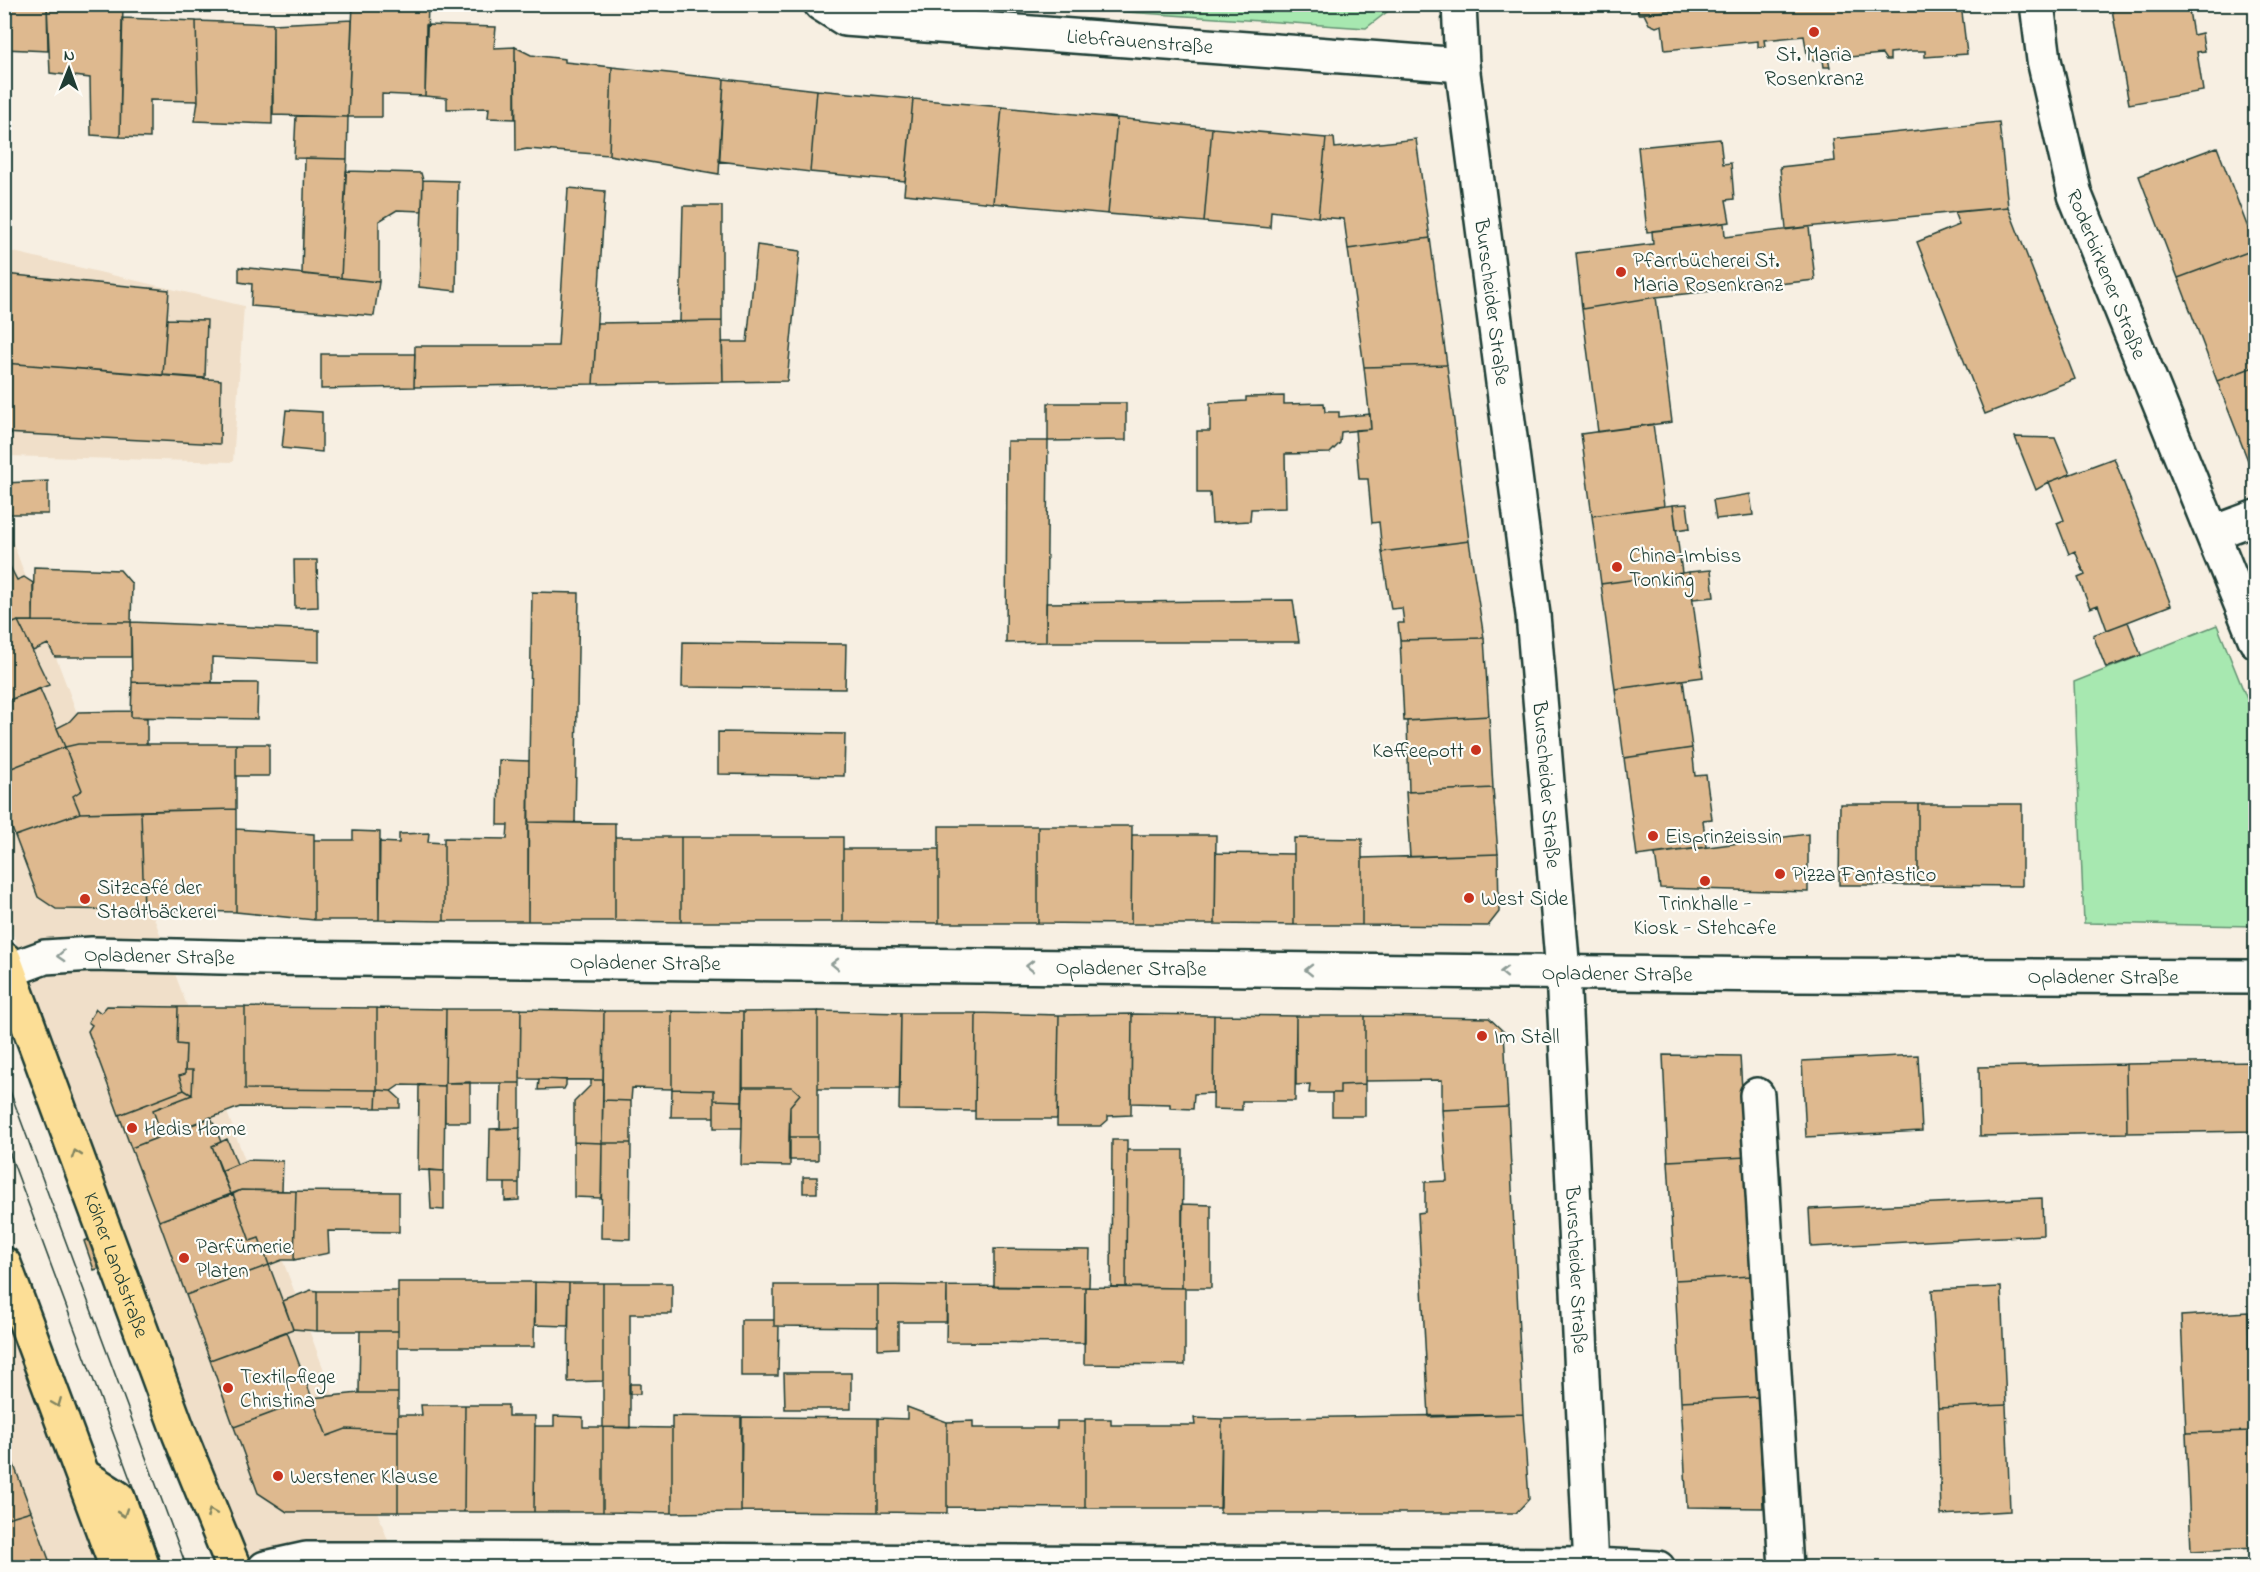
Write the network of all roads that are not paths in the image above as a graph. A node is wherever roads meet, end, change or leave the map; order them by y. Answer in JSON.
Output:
{"nodes":[{"id":1,"x":821,"y":4,"type":"edge"},
{"id":2,"x":1459,"y":4,"type":"edge"},
{"id":3,"x":2037,"y":4,"type":"edge"},
{"id":4,"x":1462,"y":65,"type":"junction"},
{"id":5,"x":2256,"y":517,"type":"edge"},
{"id":6,"x":2213,"y":533,"type":"junction"},
{"id":7,"x":2256,"y":641,"type":"edge"},
{"id":8,"x":6,"y":966,"type":"edge"},
{"id":9,"x":1563,"y":972,"type":"junction"},
{"id":10,"x":2256,"y":977,"type":"edge"},
{"id":11,"x":1757,"y":1095,"type":"dead end"},
{"id":12,"x":4,"y":1264,"type":"edge"},
{"id":13,"x":84,"y":1476,"type":"junction"},
{"id":14,"x":795,"y":1564,"type":"edge"},
{"id":15,"x":1591,"y":1566,"type":"edge"},
{"id":16,"x":117,"y":1568,"type":"edge"},
{"id":17,"x":143,"y":1568,"type":"edge"},
{"id":18,"x":234,"y":1568,"type":"edge"},
{"id":19,"x":265,"y":1568,"type":"edge"},
{"id":20,"x":1658,"y":1568,"type":"edge"},
{"id":21,"x":1786,"y":1568,"type":"edge"}],
"edges":[{"from":1,"to":4,"type":"street","name":"Liebfrauenstraße"},
{"from":2,"to":4,"type":"street","name":"Burscheider Straße"},
{"from":3,"to":6,"type":"street","name":"Roderbirkener Straße"},
{"from":4,"to":9,"type":"street","name":"Burscheider Straße"},
{"from":5,"to":6,"type":"street"},
{"from":6,"to":7,"type":"street","name":"Roderbirkener Straße"},
{"from":9,"to":8,"type":"street","name":"Opladener Straße","one_way":true},
{"from":18,"to":8,"type":"main road","name":"Kölner Landstraße","one_way":true},
{"from":9,"to":10,"type":"street","name":"Opladener Straße"},
{"from":9,"to":15,"type":"street","name":"Burscheider Straße"},
{"from":11,"to":21,"type":"street"},
{"from":12,"to":13,"type":"main road","one_way":true},
{"from":13,"to":16,"type":"main road"},
{"from":13,"to":17,"type":"main road","one_way":true},
{"from":14,"to":15,"type":"street"},
{"from":14,"to":19,"type":"street"},
{"from":15,"to":20,"type":"street"}]}
